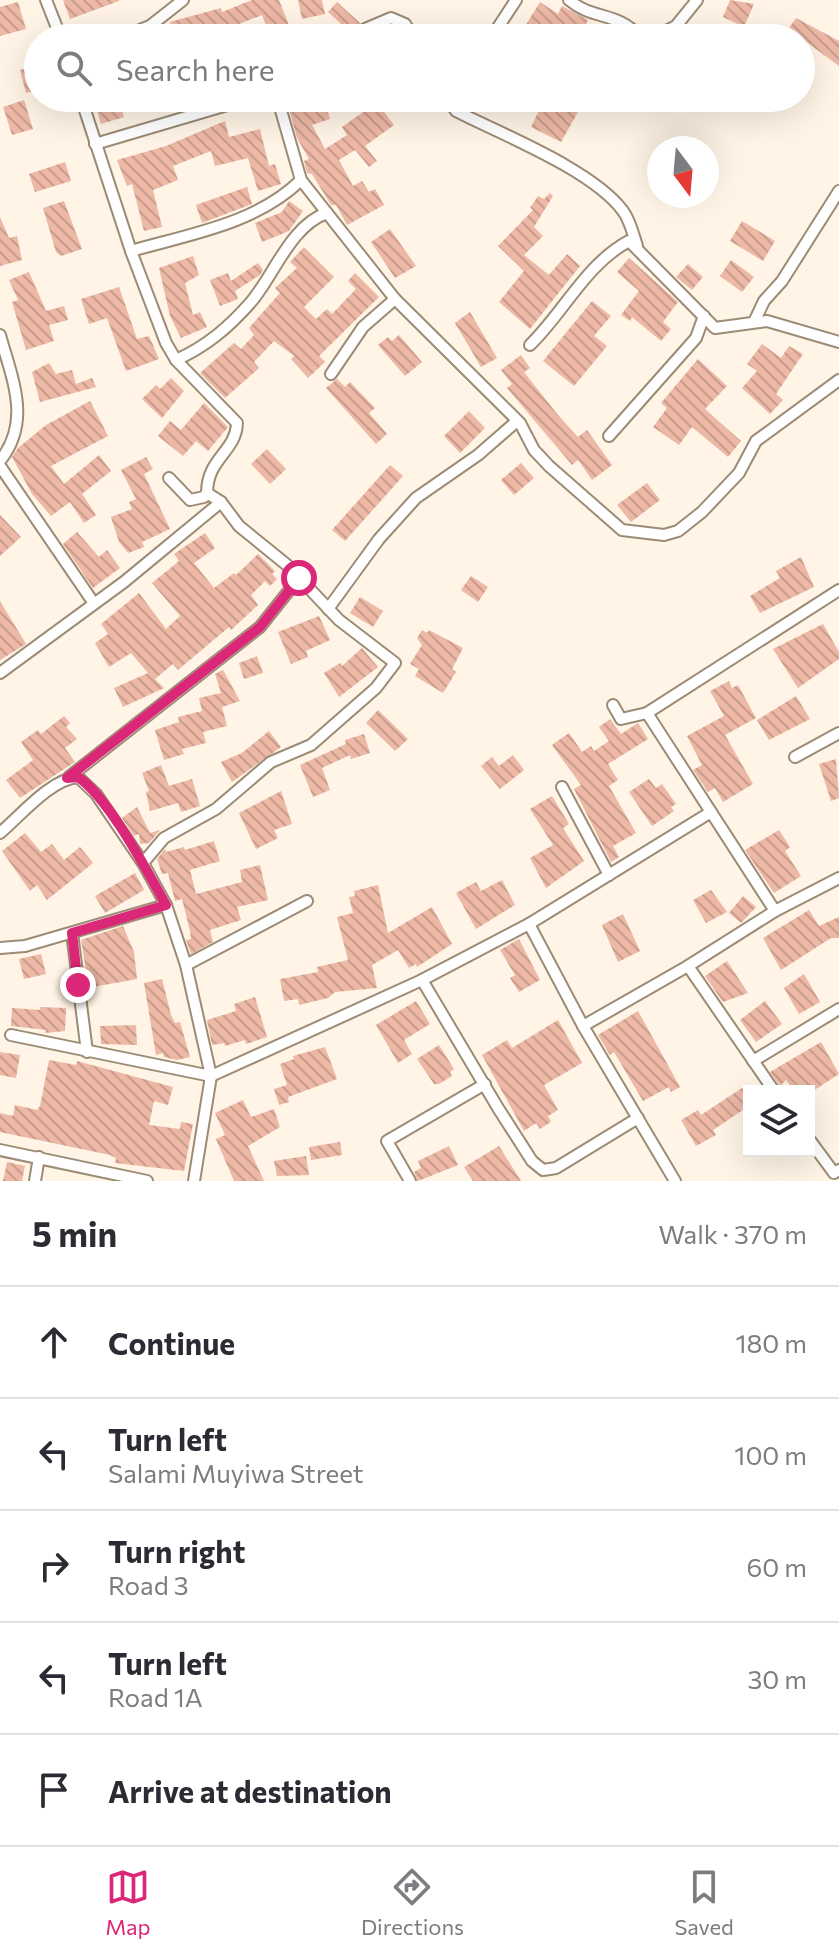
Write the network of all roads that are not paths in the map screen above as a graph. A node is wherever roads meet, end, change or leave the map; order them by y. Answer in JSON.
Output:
{"nodes":[{"id":1,"x":46,"y":0,"type":"edge"},
{"id":2,"x":183,"y":0,"type":"edge"},
{"id":3,"x":516,"y":0,"type":"edge"},
{"id":4,"x":569,"y":0,"type":"edge"},
{"id":5,"x":697,"y":0,"type":"edge"},
{"id":6,"x":55,"y":24,"type":"edge"},
{"id":7,"x":153,"y":24,"type":"edge"},
{"id":8,"x":377,"y":24,"type":"edge"},
{"id":9,"x":405,"y":24,"type":"edge"},
{"id":10,"x":500,"y":24,"type":"edge"},
{"id":11,"x":626,"y":24,"type":"edge"},
{"id":12,"x":678,"y":24,"type":"edge"},
{"id":13,"x":85,"y":112,"type":"edge"},
{"id":14,"x":204,"y":112,"type":"edge"},
{"id":15,"x":281,"y":112,"type":"edge"},
{"id":16,"x":458,"y":112,"type":"edge"},
{"id":17,"x":95,"y":144,"type":"junction"},
{"id":18,"x":301,"y":180,"type":"junction"},
{"id":19,"x":839,"y":191,"type":"edge"},
{"id":20,"x":327,"y":213,"type":"junction"},
{"id":21,"x":637,"y":247,"type":"junction"},
{"id":22,"x":131,"y":251,"type":"junction"},
{"id":23,"x":395,"y":299,"type":"junction"},
{"id":24,"x":704,"y":316,"type":"junction"},
{"id":25,"x":755,"y":320,"type":"junction"},
{"id":26,"x":715,"y":328,"type":"junction"},
{"id":27,"x":702,"y":329,"type":"junction"},
{"id":28,"x":0,"y":335,"type":"edge"},
{"id":29,"x":839,"y":342,"type":"edge"},
{"id":30,"x":530,"y":345,"type":"dead end"},
{"id":31,"x":176,"y":360,"type":"junction"},
{"id":32,"x":331,"y":374,"type":"dead end"},
{"id":33,"x":839,"y":380,"type":"edge"},
{"id":34,"x":517,"y":421,"type":"junction"},
{"id":35,"x":609,"y":436,"type":"dead end"},
{"id":36,"x":0,"y":463,"type":"edge"},
{"id":37,"x":169,"y":478,"type":"dead end"},
{"id":38,"x":207,"y":493,"type":"junction"},
{"id":39,"x":221,"y":502,"type":"junction"},
{"id":40,"x":299,"y":578,"type":"junction"},
{"id":41,"x":839,"y":590,"type":"edge"},
{"id":42,"x":93,"y":602,"type":"junction"},
{"id":43,"x":328,"y":609,"type":"junction"},
{"id":44,"x":0,"y":673,"type":"edge"},
{"id":45,"x":613,"y":705,"type":"dead end"},
{"id":46,"x":647,"y":713,"type":"junction"},
{"id":47,"x":839,"y":733,"type":"edge"},
{"id":48,"x":795,"y":757,"type":"dead end"},
{"id":49,"x":67,"y":778,"type":"junction"},
{"id":50,"x":562,"y":787,"type":"dead end"},
{"id":51,"x":711,"y":812,"type":"junction"},
{"id":52,"x":0,"y":833,"type":"edge"},
{"id":53,"x":143,"y":863,"type":"junction"},
{"id":54,"x":609,"y":875,"type":"junction"},
{"id":55,"x":839,"y":878,"type":"edge"},
{"id":56,"x":307,"y":901,"type":"dead end"},
{"id":57,"x":166,"y":905,"type":"junction"},
{"id":58,"x":775,"y":911,"type":"junction"},
{"id":59,"x":529,"y":924,"type":"junction"},
{"id":60,"x":72,"y":933,"type":"junction"},
{"id":61,"x":0,"y":948,"type":"edge"},
{"id":62,"x":186,"y":965,"type":"junction"},
{"id":63,"x":688,"y":966,"type":"junction"},
{"id":64,"x":422,"y":980,"type":"junction"},
{"id":65,"x":839,"y":1009,"type":"edge"},
{"id":66,"x":583,"y":1026,"type":"junction"},
{"id":67,"x":11,"y":1035,"type":"dead end"},
{"id":68,"x":87,"y":1052,"type":"junction"},
{"id":69,"x":753,"y":1061,"type":"junction"},
{"id":70,"x":211,"y":1076,"type":"junction"},
{"id":71,"x":485,"y":1084,"type":"junction"},
{"id":72,"x":770,"y":1085,"type":"edge"},
{"id":73,"x":638,"y":1118,"type":"junction"},
{"id":74,"x":815,"y":1147,"type":"edge"},
{"id":75,"x":0,"y":1150,"type":"edge"},
{"id":76,"x":39,"y":1157,"type":"junction"},
{"id":77,"x":837,"y":1175,"type":"edge"},
{"id":78,"x":35,"y":1181,"type":"edge"},
{"id":79,"x":147,"y":1181,"type":"edge"},
{"id":80,"x":194,"y":1181,"type":"edge"},
{"id":81,"x":410,"y":1181,"type":"edge"},
{"id":82,"x":675,"y":1181,"type":"edge"}],
"edges":[{"from":1,"to":6,"type":"street"},
{"from":2,"to":7,"type":"street"},
{"from":3,"to":10,"type":"street"},
{"from":4,"to":11,"type":"street"},
{"from":5,"to":12,"type":"street"},
{"from":8,"to":9,"type":"street"},
{"from":13,"to":17,"type":"street"},
{"from":14,"to":17,"type":"street"},
{"from":15,"to":18,"type":"street"},
{"from":16,"to":21,"type":"street"},
{"from":17,"to":22,"type":"street"},
{"from":18,"to":20,"type":"street"},
{"from":18,"to":22,"type":"street"},
{"from":19,"to":25,"type":"street"},
{"from":20,"to":23,"type":"street"},
{"from":20,"to":31,"type":"street"},
{"from":21,"to":24,"type":"street"},
{"from":21,"to":30,"type":"street"},
{"from":22,"to":31,"type":"street"},
{"from":23,"to":32,"type":"street"},
{"from":23,"to":34,"type":"street"},
{"from":24,"to":26,"type":"street"},
{"from":24,"to":27,"type":"street"},
{"from":25,"to":26,"type":"street"},
{"from":25,"to":29,"type":"street"},
{"from":26,"to":27,"type":"street"},
{"from":27,"to":35,"type":"street"},
{"from":28,"to":36,"type":"street"},
{"from":31,"to":38,"type":"street"},
{"from":33,"to":34,"type":"street"},
{"from":34,"to":43,"type":"street"},
{"from":36,"to":42,"type":"street"},
{"from":37,"to":38,"type":"street"},
{"from":38,"to":39,"type":"street"},
{"from":39,"to":40,"type":"street"},
{"from":39,"to":42,"type":"street"},
{"from":40,"to":43,"type":"street"},
{"from":40,"to":49,"type":"street"},
{"from":41,"to":46,"type":"street"},
{"from":42,"to":44,"type":"street"},
{"from":43,"to":53,"type":"street"},
{"from":45,"to":46,"type":"street"},
{"from":46,"to":51,"type":"street"},
{"from":47,"to":48,"type":"street"},
{"from":49,"to":52,"type":"street"},
{"from":49,"to":53,"type":"street"},
{"from":50,"to":54,"type":"street"},
{"from":51,"to":54,"type":"street"},
{"from":51,"to":58,"type":"street"},
{"from":53,"to":57,"type":"street"},
{"from":54,"to":59,"type":"street"},
{"from":55,"to":58,"type":"street"},
{"from":56,"to":62,"type":"street"},
{"from":57,"to":60,"type":"street"},
{"from":57,"to":62,"type":"street"},
{"from":58,"to":63,"type":"street"},
{"from":59,"to":64,"type":"street"},
{"from":59,"to":66,"type":"street"},
{"from":60,"to":61,"type":"street"},
{"from":60,"to":68,"type":"street"},
{"from":62,"to":70,"type":"street"},
{"from":63,"to":66,"type":"street"},
{"from":63,"to":69,"type":"street"},
{"from":64,"to":70,"type":"street"},
{"from":64,"to":71,"type":"street"},
{"from":65,"to":69,"type":"street"},
{"from":66,"to":73,"type":"street"},
{"from":67,"to":68,"type":"street"},
{"from":68,"to":70,"type":"street"},
{"from":69,"to":72,"type":"street"},
{"from":70,"to":80,"type":"street"},
{"from":71,"to":73,"type":"street"},
{"from":71,"to":81,"type":"street"},
{"from":73,"to":82,"type":"street"},
{"from":74,"to":77,"type":"street"},
{"from":75,"to":76,"type":"street"},
{"from":76,"to":78,"type":"street"},
{"from":76,"to":79,"type":"street"}]}
